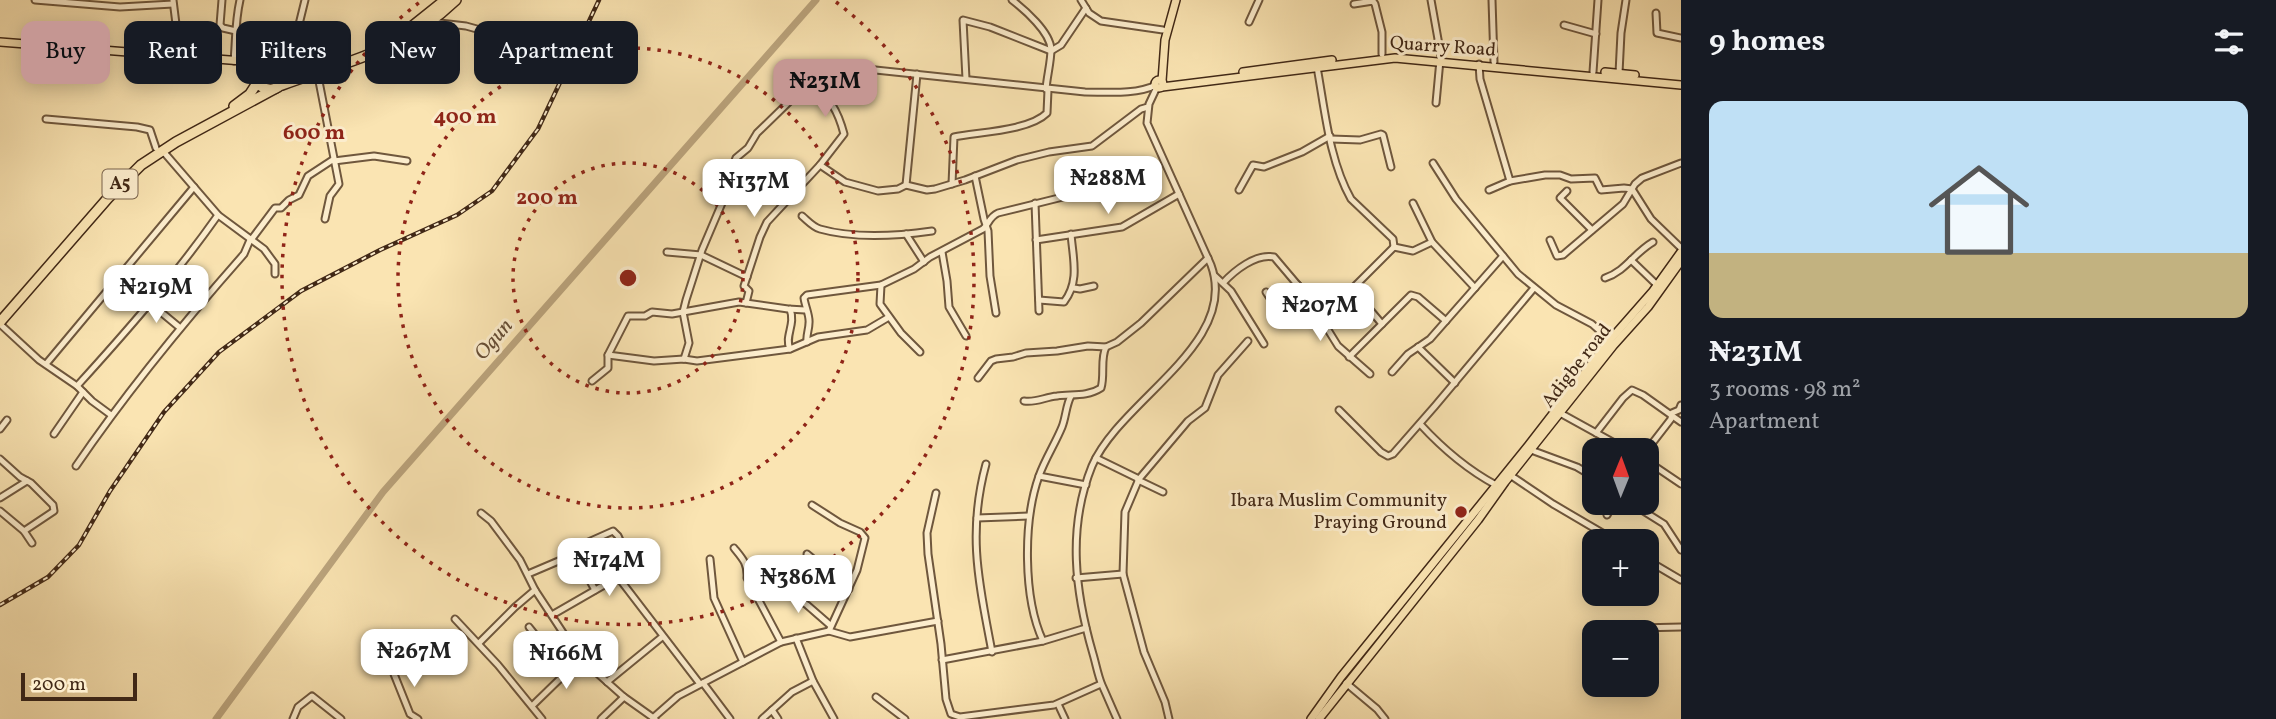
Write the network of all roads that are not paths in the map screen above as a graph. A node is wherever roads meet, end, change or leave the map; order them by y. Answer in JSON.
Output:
{"nodes":[{"id":1,"x":34,"y":0,"type":"edge"},
{"id":2,"x":222,"y":0,"type":"edge"},
{"id":3,"x":240,"y":0,"type":"edge"},
{"id":4,"x":305,"y":0,"type":"edge"},
{"id":5,"x":445,"y":0,"type":"edge"},
{"id":6,"x":456,"y":0,"type":"edge"},
{"id":7,"x":1012,"y":0,"type":"edge"},
{"id":8,"x":1081,"y":0,"type":"edge"},
{"id":9,"x":1174,"y":0,"type":"edge"},
{"id":10,"x":1259,"y":0,"type":"edge"},
{"id":11,"x":1372,"y":0,"type":"edge"},
{"id":12,"x":1431,"y":0,"type":"edge"},
{"id":13,"x":1492,"y":0,"type":"edge"},
{"id":14,"x":1598,"y":0,"type":"edge"},
{"id":15,"x":1626,"y":0,"type":"edge"},
{"id":16,"x":173,"y":2,"type":"edge"},
{"id":17,"x":1354,"y":4,"type":"dead end"},
{"id":18,"x":1086,"y":8,"type":"junction"},
{"id":19,"x":1656,"y":13,"type":"dead end"},
{"id":20,"x":175,"y":21,"type":"edge"},
{"id":21,"x":300,"y":21,"type":"edge"},
{"id":22,"x":432,"y":21,"type":"edge"},
{"id":23,"x":1249,"y":22,"type":"dead end"},
{"id":24,"x":1564,"y":24,"type":"dead end"},
{"id":25,"x":1163,"y":30,"type":"junction"},
{"id":26,"x":236,"y":31,"type":"joint"},
{"id":27,"x":1596,"y":34,"type":"junction"},
{"id":28,"x":1681,"y":38,"type":"edge"},
{"id":29,"x":0,"y":42,"type":"edge"},
{"id":30,"x":21,"y":44,"type":"edge"},
{"id":31,"x":1051,"y":51,"type":"junction"},
{"id":32,"x":1382,"y":54,"type":"junction"},
{"id":33,"x":351,"y":55,"type":"edge"},
{"id":34,"x":1441,"y":58,"type":"junction"},
{"id":35,"x":1494,"y":62,"type":"junction"},
{"id":36,"x":1479,"y":64,"type":"junction"},
{"id":37,"x":1317,"y":67,"type":"junction"},
{"id":38,"x":1593,"y":72,"type":"junction"},
{"id":39,"x":1619,"y":73,"type":"junction"},
{"id":40,"x":917,"y":74,"type":"junction"},
{"id":41,"x":966,"y":79,"type":"junction"},
{"id":42,"x":1681,"y":83,"type":"edge"},
{"id":43,"x":256,"y":84,"type":"edge"},
{"id":44,"x":259,"y":84,"type":"edge"},
{"id":45,"x":281,"y":84,"type":"edge"},
{"id":46,"x":286,"y":84,"type":"edge"},
{"id":47,"x":319,"y":84,"type":"edge"},
{"id":48,"x":1159,"y":84,"type":"junction"},
{"id":49,"x":795,"y":85,"type":"junction"},
{"id":50,"x":279,"y":87,"type":"junction"},
{"id":51,"x":1047,"y":90,"type":"junction"},
{"id":52,"x":1436,"y":103,"type":"dead end"},
{"id":53,"x":1148,"y":107,"type":"junction"},
{"id":54,"x":46,"y":119,"type":"dead end"},
{"id":55,"x":1331,"y":137,"type":"junction"},
{"id":56,"x":159,"y":149,"type":"junction"},
{"id":57,"x":334,"y":160,"type":"junction"},
{"id":58,"x":407,"y":161,"type":"dead end"},
{"id":59,"x":1433,"y":163,"type":"dead end"},
{"id":60,"x":1681,"y":163,"type":"edge"},
{"id":61,"x":820,"y":165,"type":"junction"},
{"id":62,"x":1391,"y":167,"type":"dead end"},
{"id":63,"x":975,"y":176,"type":"junction"},
{"id":64,"x":1510,"y":181,"type":"junction"},
{"id":65,"x":952,"y":184,"type":"junction"},
{"id":66,"x":1098,"y":184,"type":"dead end"},
{"id":67,"x":906,"y":185,"type":"junction"},
{"id":68,"x":194,"y":187,"type":"junction"},
{"id":69,"x":1239,"y":190,"type":"dead end"},
{"id":70,"x":1489,"y":190,"type":"dead end"},
{"id":71,"x":1632,"y":190,"type":"junction"},
{"id":72,"x":1567,"y":191,"type":"dead end"},
{"id":73,"x":1179,"y":194,"type":"junction"},
{"id":74,"x":1035,"y":203,"type":"junction"},
{"id":75,"x":1413,"y":203,"type":"dead end"},
{"id":76,"x":218,"y":215,"type":"junction"},
{"id":77,"x":802,"y":216,"type":"dead end"},
{"id":78,"x":325,"y":219,"type":"dead end"},
{"id":79,"x":986,"y":226,"type":"junction"},
{"id":80,"x":1592,"y":230,"type":"junction"},
{"id":81,"x":932,"y":231,"type":"dead end"},
{"id":82,"x":906,"y":234,"type":"junction"},
{"id":83,"x":1071,"y":234,"type":"junction"},
{"id":84,"x":251,"y":240,"type":"junction"},
{"id":85,"x":1036,"y":240,"type":"junction"},
{"id":86,"x":1550,"y":240,"type":"dead end"},
{"id":87,"x":1432,"y":242,"type":"junction"},
{"id":88,"x":1653,"y":242,"type":"dead end"},
{"id":89,"x":1394,"y":247,"type":"junction"},
{"id":90,"x":1681,"y":250,"type":"edge"},
{"id":91,"x":667,"y":252,"type":"dead end"},
{"id":92,"x":942,"y":252,"type":"junction"},
{"id":93,"x":701,"y":255,"type":"junction"},
{"id":94,"x":1503,"y":256,"type":"junction"},
{"id":95,"x":1208,"y":258,"type":"junction"},
{"id":96,"x":1631,"y":260,"type":"junction"},
{"id":97,"x":1681,"y":261,"type":"edge"},
{"id":98,"x":924,"y":262,"type":"junction"},
{"id":99,"x":275,"y":274,"type":"dead end"},
{"id":100,"x":1215,"y":276,"type":"junction"},
{"id":101,"x":747,"y":277,"type":"junction"},
{"id":102,"x":1605,"y":278,"type":"dead end"},
{"id":103,"x":1223,"y":284,"type":"junction"},
{"id":104,"x":881,"y":285,"type":"junction"},
{"id":105,"x":1298,"y":285,"type":"junction"},
{"id":106,"x":1657,"y":285,"type":"junction"},
{"id":107,"x":1094,"y":286,"type":"dead end"},
{"id":108,"x":1074,"y":288,"type":"junction"},
{"id":109,"x":1475,"y":288,"type":"junction"},
{"id":110,"x":1534,"y":288,"type":"junction"},
{"id":111,"x":1266,"y":292,"type":"dead end"},
{"id":112,"x":1038,"y":300,"type":"junction"},
{"id":113,"x":150,"y":303,"type":"junction"},
{"id":114,"x":746,"y":303,"type":"junction"},
{"id":115,"x":790,"y":309,"type":"junction"},
{"id":116,"x":805,"y":310,"type":"junction"},
{"id":117,"x":1039,"y":311,"type":"dead end"},
{"id":118,"x":683,"y":312,"type":"junction"},
{"id":119,"x":996,"y":313,"type":"dead end"},
{"id":120,"x":0,"y":314,"type":"edge"},
{"id":121,"x":889,"y":317,"type":"junction"},
{"id":122,"x":1446,"y":321,"type":"junction"},
{"id":123,"x":0,"y":323,"type":"edge"},
{"id":124,"x":1382,"y":324,"type":"junction"},
{"id":125,"x":179,"y":327,"type":"junction"},
{"id":126,"x":966,"y":336,"type":"dead end"},
{"id":127,"x":1610,"y":340,"type":"junction"},
{"id":128,"x":1248,"y":341,"type":"dead end"},
{"id":129,"x":807,"y":342,"type":"junction"},
{"id":130,"x":1264,"y":344,"type":"dead end"},
{"id":131,"x":1106,"y":347,"type":"junction"},
{"id":132,"x":1418,"y":348,"type":"junction"},
{"id":133,"x":790,"y":349,"type":"junction"},
{"id":134,"x":920,"y":352,"type":"dead end"},
{"id":135,"x":608,"y":355,"type":"junction"},
{"id":136,"x":1349,"y":357,"type":"junction"},
{"id":137,"x":684,"y":359,"type":"junction"},
{"id":138,"x":46,"y":364,"type":"junction"},
{"id":139,"x":1392,"y":372,"type":"dead end"},
{"id":140,"x":1370,"y":374,"type":"dead end"},
{"id":141,"x":978,"y":378,"type":"dead end"},
{"id":142,"x":592,"y":381,"type":"dead end"},
{"id":143,"x":1455,"y":383,"type":"junction"},
{"id":144,"x":77,"y":386,"type":"junction"},
{"id":145,"x":83,"y":392,"type":"junction"},
{"id":146,"x":1071,"y":396,"type":"junction"},
{"id":147,"x":1024,"y":401,"type":"dead end"},
{"id":148,"x":1681,"y":405,"type":"edge"},
{"id":149,"x":1339,"y":410,"type":"dead end"},
{"id":150,"x":1559,"y":410,"type":"junction"},
{"id":151,"x":111,"y":415,"type":"junction"},
{"id":152,"x":1672,"y":416,"type":"junction"},
{"id":153,"x":7,"y":421,"type":"dead end"},
{"id":154,"x":1681,"y":422,"type":"edge"},
{"id":155,"x":1420,"y":424,"type":"junction"},
{"id":156,"x":0,"y":429,"type":"edge"},
{"id":157,"x":1596,"y":433,"type":"junction"},
{"id":158,"x":54,"y":434,"type":"dead end"},
{"id":159,"x":1605,"y":438,"type":"edge"},
{"id":160,"x":1656,"y":438,"type":"edge"},
{"id":161,"x":1531,"y":450,"type":"junction"},
{"id":162,"x":1096,"y":458,"type":"junction"},
{"id":163,"x":0,"y":459,"type":"edge"},
{"id":164,"x":986,"y":464,"type":"dead end"},
{"id":165,"x":76,"y":466,"type":"dead end"},
{"id":166,"x":1659,"y":469,"type":"edge"},
{"id":167,"x":1582,"y":470,"type":"edge"},
{"id":168,"x":1510,"y":475,"type":"junction"},
{"id":169,"x":1039,"y":476,"type":"junction"},
{"id":170,"x":1138,"y":480,"type":"junction"},
{"id":171,"x":27,"y":481,"type":"junction"},
{"id":172,"x":1681,"y":484,"type":"edge"},
{"id":173,"x":1086,"y":485,"type":"junction"},
{"id":174,"x":1498,"y":489,"type":"junction"},
{"id":175,"x":1163,"y":492,"type":"dead end"},
{"id":176,"x":936,"y":493,"type":"dead end"},
{"id":177,"x":0,"y":498,"type":"edge"},
{"id":178,"x":812,"y":505,"type":"dead end"},
{"id":179,"x":0,"y":511,"type":"edge"},
{"id":180,"x":481,"y":513,"type":"dead end"},
{"id":181,"x":1650,"y":515,"type":"edge"},
{"id":182,"x":1029,"y":516,"type":"junction"},
{"id":183,"x":977,"y":518,"type":"junction"},
{"id":184,"x":1596,"y":529,"type":"edge"},
{"id":185,"x":24,"y":531,"type":"junction"},
{"id":186,"x":32,"y":543,"type":"dead end"},
{"id":187,"x":734,"y":548,"type":"dead end"},
{"id":188,"x":1681,"y":551,"type":"edge"},
{"id":189,"x":575,"y":554,"type":"junction"},
{"id":190,"x":807,"y":554,"type":"dead end"},
{"id":191,"x":710,"y":559,"type":"dead end"},
{"id":192,"x":654,"y":562,"type":"dead end"},
{"id":193,"x":1659,"y":567,"type":"edge"},
{"id":194,"x":635,"y":572,"type":"junction"},
{"id":195,"x":528,"y":574,"type":"junction"},
{"id":196,"x":1123,"y":574,"type":"junction"},
{"id":197,"x":618,"y":577,"type":"junction"},
{"id":198,"x":1076,"y":578,"type":"junction"},
{"id":199,"x":1681,"y":580,"type":"edge"},
{"id":200,"x":779,"y":586,"type":"dead end"},
{"id":201,"x":849,"y":589,"type":"junction"},
{"id":202,"x":535,"y":590,"type":"junction"},
{"id":203,"x":595,"y":590,"type":"junction"},
{"id":204,"x":552,"y":615,"type":"junction"},
{"id":205,"x":456,"y":619,"type":"dead end"},
{"id":206,"x":938,"y":621,"type":"junction"},
{"id":207,"x":529,"y":627,"type":"dead end"},
{"id":208,"x":1681,"y":627,"type":"edge"},
{"id":209,"x":830,"y":628,"type":"junction"},
{"id":210,"x":1086,"y":628,"type":"junction"},
{"id":211,"x":1659,"y":628,"type":"edge"},
{"id":212,"x":662,"y":637,"type":"junction"},
{"id":213,"x":796,"y":638,"type":"junction"},
{"id":214,"x":1043,"y":641,"type":"junction"},
{"id":215,"x":781,"y":642,"type":"junction"},
{"id":216,"x":479,"y":643,"type":"junction"},
{"id":217,"x":992,"y":652,"type":"junction"},
{"id":218,"x":579,"y":657,"type":"junction"},
{"id":219,"x":942,"y":660,"type":"junction"},
{"id":220,"x":743,"y":662,"type":"junction"},
{"id":221,"x":568,"y":671,"type":"junction"},
{"id":222,"x":394,"y":674,"type":"dead end"},
{"id":223,"x":813,"y":681,"type":"junction"},
{"id":224,"x":607,"y":682,"type":"junction"},
{"id":225,"x":701,"y":683,"type":"junction"},
{"id":226,"x":1346,"y":683,"type":"junction"},
{"id":227,"x":1101,"y":684,"type":"junction"},
{"id":228,"x":624,"y":697,"type":"junction"},
{"id":229,"x":876,"y":697,"type":"dead end"},
{"id":230,"x":1058,"y":704,"type":"junction"},
{"id":231,"x":532,"y":706,"type":"junction"},
{"id":232,"x":772,"y":710,"type":"junction"},
{"id":233,"x":410,"y":714,"type":"junction"},
{"id":234,"x":949,"y":717,"type":"edge"},
{"id":235,"x":654,"y":718,"type":"edge"},
{"id":236,"x":293,"y":719,"type":"edge"},
{"id":237,"x":341,"y":719,"type":"edge"},
{"id":238,"x":403,"y":719,"type":"edge"},
{"id":239,"x":418,"y":719,"type":"edge"},
{"id":240,"x":542,"y":719,"type":"edge"},
{"id":241,"x":601,"y":719,"type":"edge"},
{"id":242,"x":730,"y":719,"type":"edge"},
{"id":243,"x":762,"y":719,"type":"edge"},
{"id":244,"x":778,"y":719,"type":"edge"},
{"id":245,"x":834,"y":719,"type":"edge"},
{"id":246,"x":905,"y":719,"type":"edge"},
{"id":247,"x":1065,"y":719,"type":"edge"},
{"id":248,"x":1117,"y":719,"type":"edge"},
{"id":249,"x":1169,"y":719,"type":"edge"},
{"id":250,"x":1311,"y":719,"type":"edge"},
{"id":251,"x":1319,"y":719,"type":"edge"},
{"id":252,"x":1385,"y":719,"type":"edge"}],
"edges":[{"from":1,"to":16,"type":"street"},
{"from":2,"to":26,"type":"street"},
{"from":3,"to":26,"type":"street"},
{"from":4,"to":21,"type":"street"},
{"from":5,"to":33,"type":"highway","number":"A5"},
{"from":6,"to":22,"type":"highway","number":"A5"},
{"from":7,"to":31,"type":"street"},
{"from":8,"to":18,"type":"street"},
{"from":9,"to":25,"type":"main road"},
{"from":9,"to":48,"type":"main road"},
{"from":10,"to":23,"type":"street"},
{"from":11,"to":17,"type":"street"},
{"from":11,"to":32,"type":"street"},
{"from":12,"to":34,"type":"street"},
{"from":13,"to":35,"type":"street"},
{"from":14,"to":27,"type":"street"},
{"from":15,"to":39,"type":"street"},
{"from":16,"to":20,"type":"street"},
{"from":18,"to":25,"type":"street"},
{"from":18,"to":31,"type":"street"},
{"from":19,"to":28,"type":"street"},
{"from":24,"to":27,"type":"street"},
{"from":25,"to":48,"type":"main road"},
{"from":27,"to":38,"type":"street"},
{"from":29,"to":30,"type":"main road"},
{"from":31,"to":41,"type":"street"},
{"from":31,"to":51,"type":"street"},
{"from":32,"to":34,"type":"main road","name":"Quarry Road"},
{"from":32,"to":48,"type":"main road","name":"Quarry Road"},
{"from":34,"to":35,"type":"main road","name":"Quarry Road"},
{"from":34,"to":36,"type":"main road","name":"Quarry Road"},
{"from":34,"to":37,"type":"main road","name":"Quarry Road"},
{"from":34,"to":52,"type":"street"},
{"from":35,"to":38,"type":"main road","name":"Quarry Road"},
{"from":36,"to":42,"type":"main road","name":"Quarry Road"},
{"from":36,"to":64,"type":"street"},
{"from":37,"to":48,"type":"main road","name":"Quarry Road"},
{"from":37,"to":55,"type":"street"},
{"from":38,"to":39,"type":"main road","name":"Quarry Road"},
{"from":39,"to":42,"type":"main road","name":"Quarry Road"},
{"from":40,"to":41,"type":"street"},
{"from":40,"to":49,"type":"street"},
{"from":40,"to":67,"type":"street"},
{"from":41,"to":51,"type":"street"},
{"from":43,"to":56,"type":"highway","number":"A5"},
{"from":44,"to":50,"type":"highway"},
{"from":45,"to":50,"type":"highway"},
{"from":46,"to":50,"type":"highway","number":"A5"},
{"from":47,"to":57,"type":"street"},
{"from":48,"to":51,"type":"street"},
{"from":48,"to":53,"type":"street"},
{"from":49,"to":61,"type":"street"},
{"from":49,"to":93,"type":"street"},
{"from":50,"to":56,"type":"highway","number":"A5"},
{"from":51,"to":65,"type":"street"},
{"from":53,"to":63,"type":"street"},
{"from":53,"to":73,"type":"street"},
{"from":54,"to":56,"type":"street"},
{"from":55,"to":62,"type":"street"},
{"from":55,"to":69,"type":"street"},
{"from":55,"to":89,"type":"street"},
{"from":56,"to":68,"type":"street"},
{"from":56,"to":120,"type":"highway","number":"A5"},
{"from":56,"to":123,"type":"highway","number":"A5"},
{"from":57,"to":58,"type":"street"},
{"from":57,"to":78,"type":"street"},
{"from":57,"to":84,"type":"street"},
{"from":59,"to":94,"type":"street"},
{"from":60,"to":71,"type":"street"},
{"from":61,"to":67,"type":"street"},
{"from":61,"to":101,"type":"street"},
{"from":63,"to":65,"type":"street"},
{"from":63,"to":79,"type":"street"},
{"from":64,"to":70,"type":"street"},
{"from":64,"to":71,"type":"street"},
{"from":65,"to":67,"type":"street"},
{"from":66,"to":74,"type":"street"},
{"from":68,"to":76,"type":"street"},
{"from":68,"to":138,"type":"street"},
{"from":71,"to":80,"type":"street"},
{"from":71,"to":90,"type":"street"},
{"from":72,"to":80,"type":"street"},
{"from":73,"to":83,"type":"street"},
{"from":73,"to":95,"type":"street"},
{"from":74,"to":79,"type":"street"},
{"from":74,"to":85,"type":"street"},
{"from":75,"to":87,"type":"street"},
{"from":76,"to":84,"type":"street"},
{"from":76,"to":113,"type":"street"},
{"from":77,"to":82,"type":"street"},
{"from":79,"to":92,"type":"street"},
{"from":79,"to":119,"type":"street"},
{"from":80,"to":86,"type":"street"},
{"from":81,"to":82,"type":"street"},
{"from":82,"to":98,"type":"street"},
{"from":83,"to":85,"type":"street"},
{"from":83,"to":108,"type":"street"},
{"from":84,"to":99,"type":"street"},
{"from":84,"to":125,"type":"street"},
{"from":85,"to":112,"type":"street"},
{"from":87,"to":89,"type":"street"},
{"from":87,"to":109,"type":"street"},
{"from":88,"to":96,"type":"street"},
{"from":89,"to":124,"type":"street"},
{"from":90,"to":106,"type":"main road","name":"Adigbe road"},
{"from":91,"to":93,"type":"street"},
{"from":92,"to":98,"type":"street"},
{"from":92,"to":126,"type":"street"},
{"from":93,"to":101,"type":"street"},
{"from":93,"to":118,"type":"street"},
{"from":94,"to":109,"type":"street"},
{"from":94,"to":110,"type":"street"},
{"from":95,"to":100,"type":"street"},
{"from":95,"to":131,"type":"street"},
{"from":96,"to":102,"type":"street"},
{"from":96,"to":106,"type":"street"},
{"from":97,"to":150,"type":"main road","name":"Adigbe road"},
{"from":98,"to":104,"type":"street"},
{"from":100,"to":103,"type":"street"},
{"from":100,"to":162,"type":"street"},
{"from":101,"to":114,"type":"street"},
{"from":103,"to":105,"type":"street"},
{"from":103,"to":130,"type":"street"},
{"from":104,"to":116,"type":"street"},
{"from":104,"to":121,"type":"street"},
{"from":105,"to":111,"type":"street"},
{"from":105,"to":136,"type":"street"},
{"from":106,"to":127,"type":"main road","name":"Adigbe road"},
{"from":107,"to":108,"type":"street"},
{"from":108,"to":112,"type":"street"},
{"from":109,"to":122,"type":"street"},
{"from":110,"to":127,"type":"street"},
{"from":110,"to":143,"type":"street"},
{"from":112,"to":117,"type":"street"},
{"from":113,"to":125,"type":"street"},
{"from":113,"to":144,"type":"street"},
{"from":114,"to":115,"type":"street"},
{"from":114,"to":118,"type":"street"},
{"from":115,"to":116,"type":"street"},
{"from":115,"to":133,"type":"street"},
{"from":116,"to":129,"type":"street"},
{"from":118,"to":135,"type":"street"},
{"from":118,"to":137,"type":"street"},
{"from":121,"to":129,"type":"street"},
{"from":121,"to":134,"type":"street"},
{"from":122,"to":124,"type":"street"},
{"from":122,"to":132,"type":"street"},
{"from":123,"to":138,"type":"street"},
{"from":124,"to":136,"type":"street"},
{"from":125,"to":151,"type":"street"},
{"from":127,"to":150,"type":"main road","name":"Adigbe road"},
{"from":128,"to":170,"type":"street"},
{"from":129,"to":133,"type":"street"},
{"from":131,"to":141,"type":"street"},
{"from":131,"to":146,"type":"street"},
{"from":132,"to":139,"type":"street"},
{"from":132,"to":143,"type":"street"},
{"from":133,"to":137,"type":"street"},
{"from":135,"to":137,"type":"street"},
{"from":135,"to":142,"type":"street"},
{"from":136,"to":140,"type":"street"},
{"from":138,"to":144,"type":"street"},
{"from":143,"to":155,"type":"street"},
{"from":144,"to":145,"type":"street"},
{"from":145,"to":151,"type":"street"},
{"from":145,"to":158,"type":"street"},
{"from":146,"to":147,"type":"street"},
{"from":146,"to":169,"type":"street"},
{"from":148,"to":152,"type":"street"},
{"from":149,"to":155,"type":"street"},
{"from":150,"to":157,"type":"street"},
{"from":150,"to":161,"type":"main road","name":"Adigbe road"},
{"from":150,"to":174,"type":"main road"},
{"from":151,"to":165,"type":"street"},
{"from":152,"to":154,"type":"street"},
{"from":152,"to":157,"type":"street"},
{"from":152,"to":160,"type":"street"},
{"from":153,"to":156,"type":"street"},
{"from":155,"to":174,"type":"street"},
{"from":157,"to":159,"type":"street"},
{"from":161,"to":167,"type":"street"},
{"from":161,"to":168,"type":"main road","name":"Adigbe road"},
{"from":162,"to":170,"type":"street"},
{"from":162,"to":173,"type":"street"},
{"from":163,"to":171,"type":"street"},
{"from":164,"to":183,"type":"street"},
{"from":166,"to":172,"type":"street"},
{"from":168,"to":174,"type":"main road","name":"Adigbe road"},
{"from":168,"to":184,"type":"street"},
{"from":169,"to":173,"type":"street"},
{"from":169,"to":182,"type":"street"},
{"from":170,"to":175,"type":"street"},
{"from":170,"to":196,"type":"street"},
{"from":171,"to":177,"type":"street"},
{"from":171,"to":185,"type":"street"},
{"from":173,"to":198,"type":"street"},
{"from":174,"to":226,"type":"main road"},
{"from":174,"to":250,"type":"main road"},
{"from":176,"to":206,"type":"street"},
{"from":178,"to":201,"type":"street"},
{"from":179,"to":185,"type":"street"},
{"from":180,"to":195,"type":"street"},
{"from":181,"to":188,"type":"street"},
{"from":182,"to":183,"type":"street"},
{"from":182,"to":214,"type":"street"},
{"from":183,"to":217,"type":"street"},
{"from":185,"to":186,"type":"street"},
{"from":187,"to":215,"type":"street"},
{"from":189,"to":194,"type":"street"},
{"from":189,"to":195,"type":"street"},
{"from":189,"to":203,"type":"street"},
{"from":190,"to":201,"type":"street"},
{"from":191,"to":220,"type":"street"},
{"from":192,"to":194,"type":"street"},
{"from":193,"to":199,"type":"street"},
{"from":194,"to":197,"type":"street"},
{"from":195,"to":202,"type":"street"},
{"from":196,"to":198,"type":"street"},
{"from":196,"to":249,"type":"street"},
{"from":197,"to":203,"type":"street"},
{"from":197,"to":212,"type":"street"},
{"from":198,"to":210,"type":"street"},
{"from":200,"to":209,"type":"street"},
{"from":201,"to":209,"type":"street"},
{"from":202,"to":204,"type":"street"},
{"from":202,"to":216,"type":"street"},
{"from":203,"to":204,"type":"street"},
{"from":204,"to":218,"type":"street"},
{"from":205,"to":216,"type":"street"},
{"from":206,"to":209,"type":"street"},
{"from":206,"to":219,"type":"street"},
{"from":207,"to":221,"type":"street"},
{"from":208,"to":211,"type":"street"},
{"from":209,"to":213,"type":"street"},
{"from":210,"to":214,"type":"street"},
{"from":210,"to":227,"type":"street"},
{"from":212,"to":224,"type":"street"},
{"from":212,"to":225,"type":"street"},
{"from":213,"to":215,"type":"street"},
{"from":213,"to":223,"type":"street"},
{"from":214,"to":217,"type":"street"},
{"from":215,"to":220,"type":"street"},
{"from":216,"to":231,"type":"street"},
{"from":217,"to":219,"type":"street"},
{"from":218,"to":221,"type":"street"},
{"from":218,"to":224,"type":"street"},
{"from":219,"to":234,"type":"street"},
{"from":220,"to":225,"type":"street"},
{"from":221,"to":231,"type":"street"},
{"from":222,"to":233,"type":"street"},
{"from":223,"to":232,"type":"street"},
{"from":223,"to":245,"type":"street"},
{"from":224,"to":228,"type":"street"},
{"from":225,"to":235,"type":"street"},
{"from":225,"to":242,"type":"street"},
{"from":226,"to":251,"type":"main road"},
{"from":226,"to":252,"type":"street"},
{"from":227,"to":230,"type":"street"},
{"from":227,"to":248,"type":"street"},
{"from":228,"to":235,"type":"street"},
{"from":228,"to":241,"type":"street"},
{"from":229,"to":246,"type":"street"},
{"from":230,"to":234,"type":"street"},
{"from":230,"to":247,"type":"street"},
{"from":231,"to":240,"type":"street"},
{"from":232,"to":243,"type":"street"},
{"from":232,"to":244,"type":"street"},
{"from":233,"to":238,"type":"street"},
{"from":233,"to":239,"type":"street"},
{"from":236,"to":237,"type":"street"}]}
